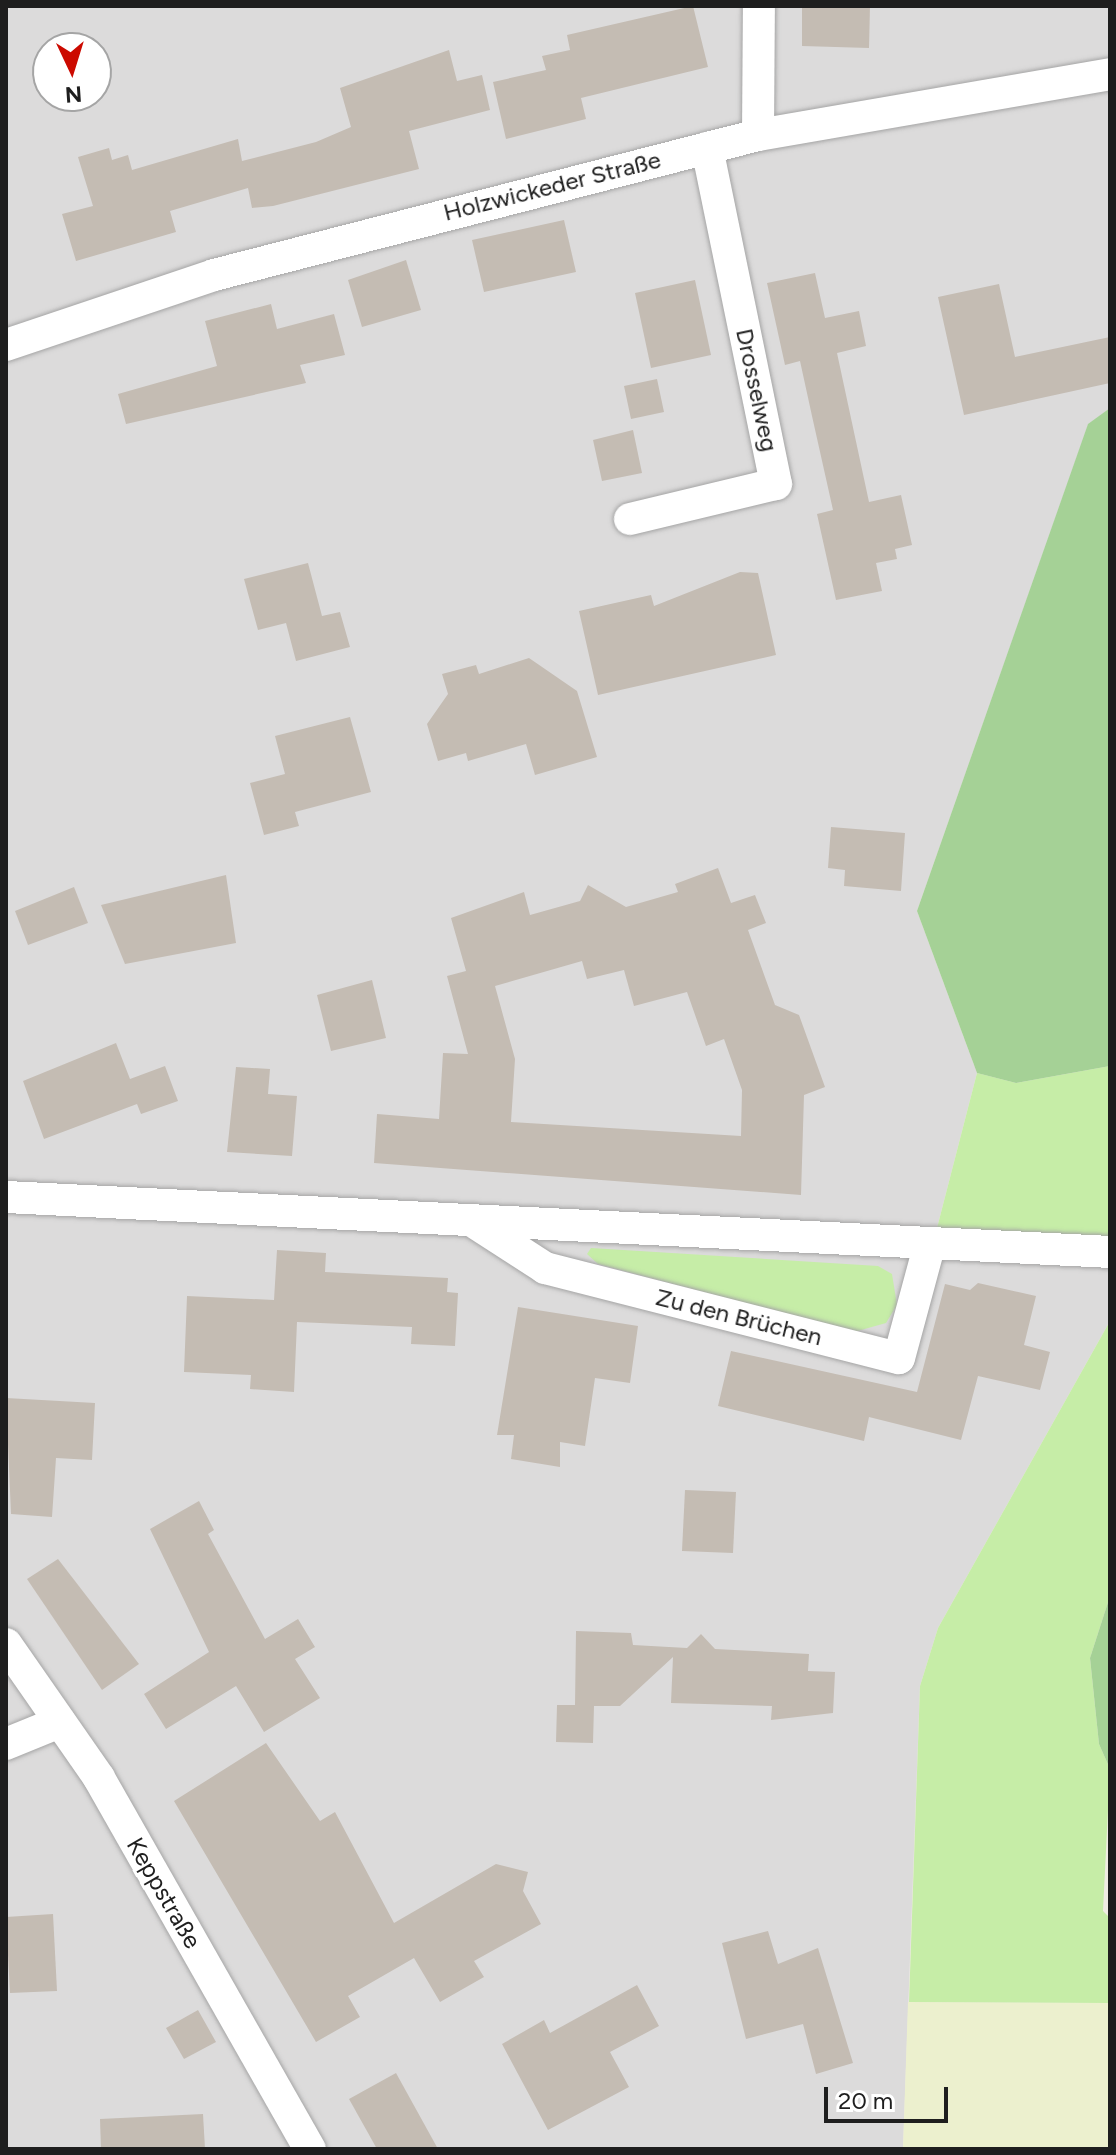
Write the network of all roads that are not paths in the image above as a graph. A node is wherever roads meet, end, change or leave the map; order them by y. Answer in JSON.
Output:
{"nodes":[{"id":1,"x":759,"y":6,"type":"edge"},
{"id":2,"x":1110,"y":74,"type":"edge"},
{"id":3,"x":758,"y":135,"type":"junction"},
{"id":4,"x":707,"y":148,"type":"junction"},
{"id":5,"x":6,"y":345,"type":"edge"},
{"id":6,"x":630,"y":519,"type":"dead end"},
{"id":7,"x":6,"y":1197,"type":"edge"},
{"id":8,"x":476,"y":1224,"type":"junction"},
{"id":9,"x":930,"y":1243,"type":"junction"},
{"id":10,"x":1110,"y":1252,"type":"edge"},
{"id":11,"x":6,"y":1644,"type":"edge"},
{"id":12,"x":60,"y":1722,"type":"junction"},
{"id":13,"x":6,"y":1744,"type":"edge"},
{"id":14,"x":310,"y":2149,"type":"edge"}],
"edges":[{"from":1,"to":3,"type":"street"},
{"from":2,"to":3,"type":"street","name":"Holzwickeder Straße"},
{"from":3,"to":4,"type":"street","name":"Holzwickeder Straße"},
{"from":4,"to":5,"type":"street","name":"Holzwickeder Straße"},
{"from":4,"to":6,"type":"street","name":"Drosselweg"},
{"from":7,"to":8,"type":"street","name":"Zu den Brüchen"},
{"from":8,"to":9,"type":"street","name":"Zu den Brüchen"},
{"from":8,"to":9,"type":"street","name":"Zu den Brüchen"},
{"from":9,"to":10,"type":"street","name":"Zu den Brüchen"},
{"from":11,"to":12,"type":"street","name":"Keppstraße"},
{"from":12,"to":13,"type":"street"},
{"from":12,"to":14,"type":"street","name":"Keppstraße"}]}
